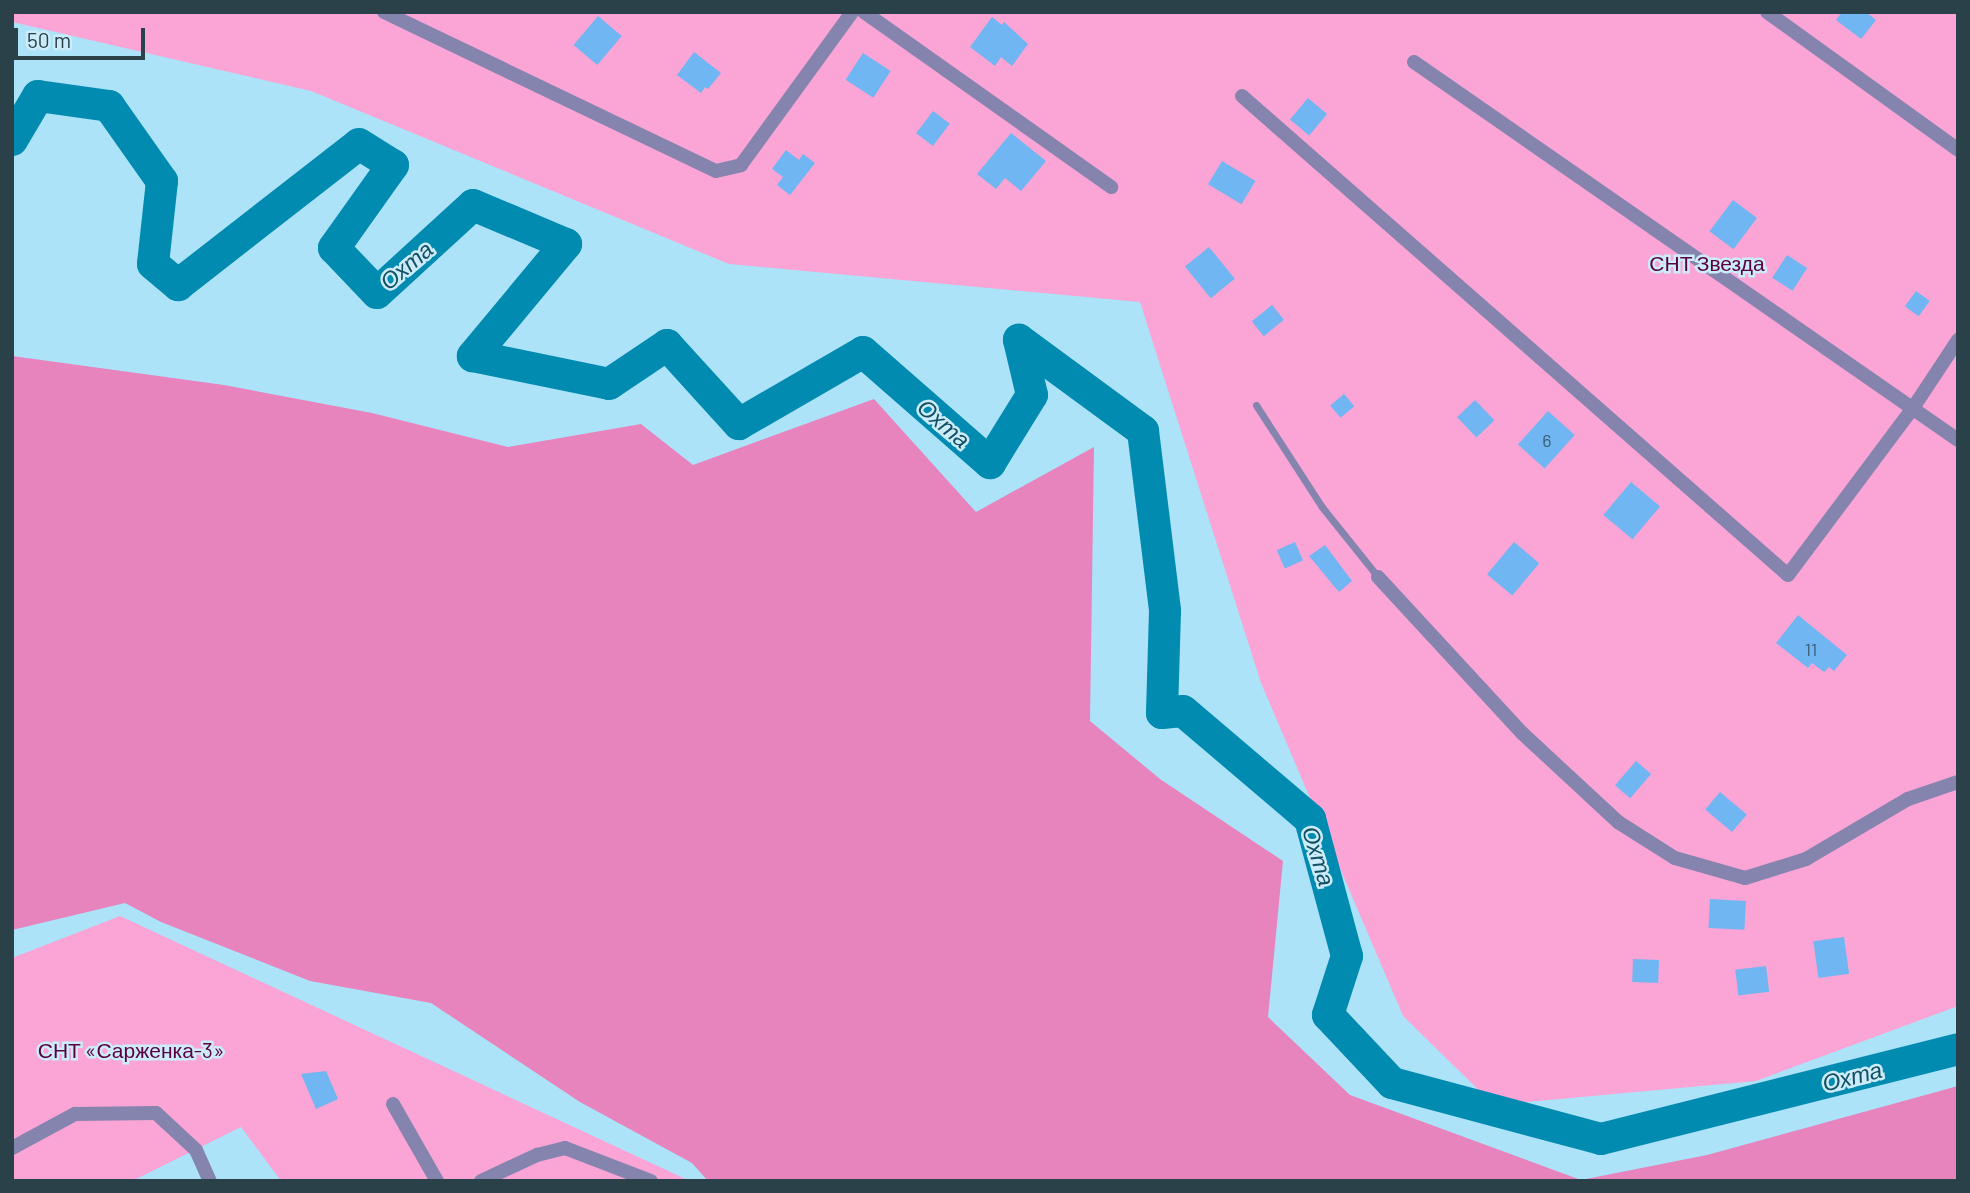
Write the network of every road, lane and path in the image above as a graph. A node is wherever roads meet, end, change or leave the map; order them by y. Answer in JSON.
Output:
{"nodes":[{"id":1,"x":384,"y":12,"type":"edge"},
{"id":2,"x":852,"y":12,"type":"edge"},
{"id":3,"x":864,"y":12,"type":"edge"},
{"id":4,"x":1768,"y":12,"type":"edge"},
{"id":5,"x":1414,"y":62,"type":"dead end"},
{"id":6,"x":1242,"y":96,"type":"dead end"},
{"id":7,"x":1958,"y":150,"type":"edge"},
{"id":8,"x":1111,"y":187,"type":"dead end"},
{"id":9,"x":1958,"y":340,"type":"edge"},
{"id":10,"x":1256,"y":405,"type":"dead end"},
{"id":11,"x":1913,"y":408,"type":"junction"},
{"id":12,"x":1958,"y":440,"type":"edge"},
{"id":13,"x":1378,"y":577,"type":"joint"},
{"id":14,"x":1958,"y":782,"type":"edge"},
{"id":15,"x":393,"y":1104,"type":"dead end"},
{"id":16,"x":12,"y":1148,"type":"edge"},
{"id":17,"x":210,"y":1181,"type":"edge"},
{"id":18,"x":438,"y":1181,"type":"edge"},
{"id":19,"x":481,"y":1181,"type":"edge"},
{"id":20,"x":651,"y":1181,"type":"edge"}],
"edges":[{"from":1,"to":2,"type":"street"},
{"from":3,"to":8,"type":"street"},
{"from":4,"to":7,"type":"street"},
{"from":5,"to":11,"type":"street"},
{"from":6,"to":11,"type":"street"},
{"from":9,"to":11,"type":"street"},
{"from":10,"to":13,"type":"lane"},
{"from":11,"to":12,"type":"street"},
{"from":13,"to":14,"type":"street"},
{"from":15,"to":18,"type":"street"},
{"from":16,"to":17,"type":"street"},
{"from":19,"to":20,"type":"street"}]}
